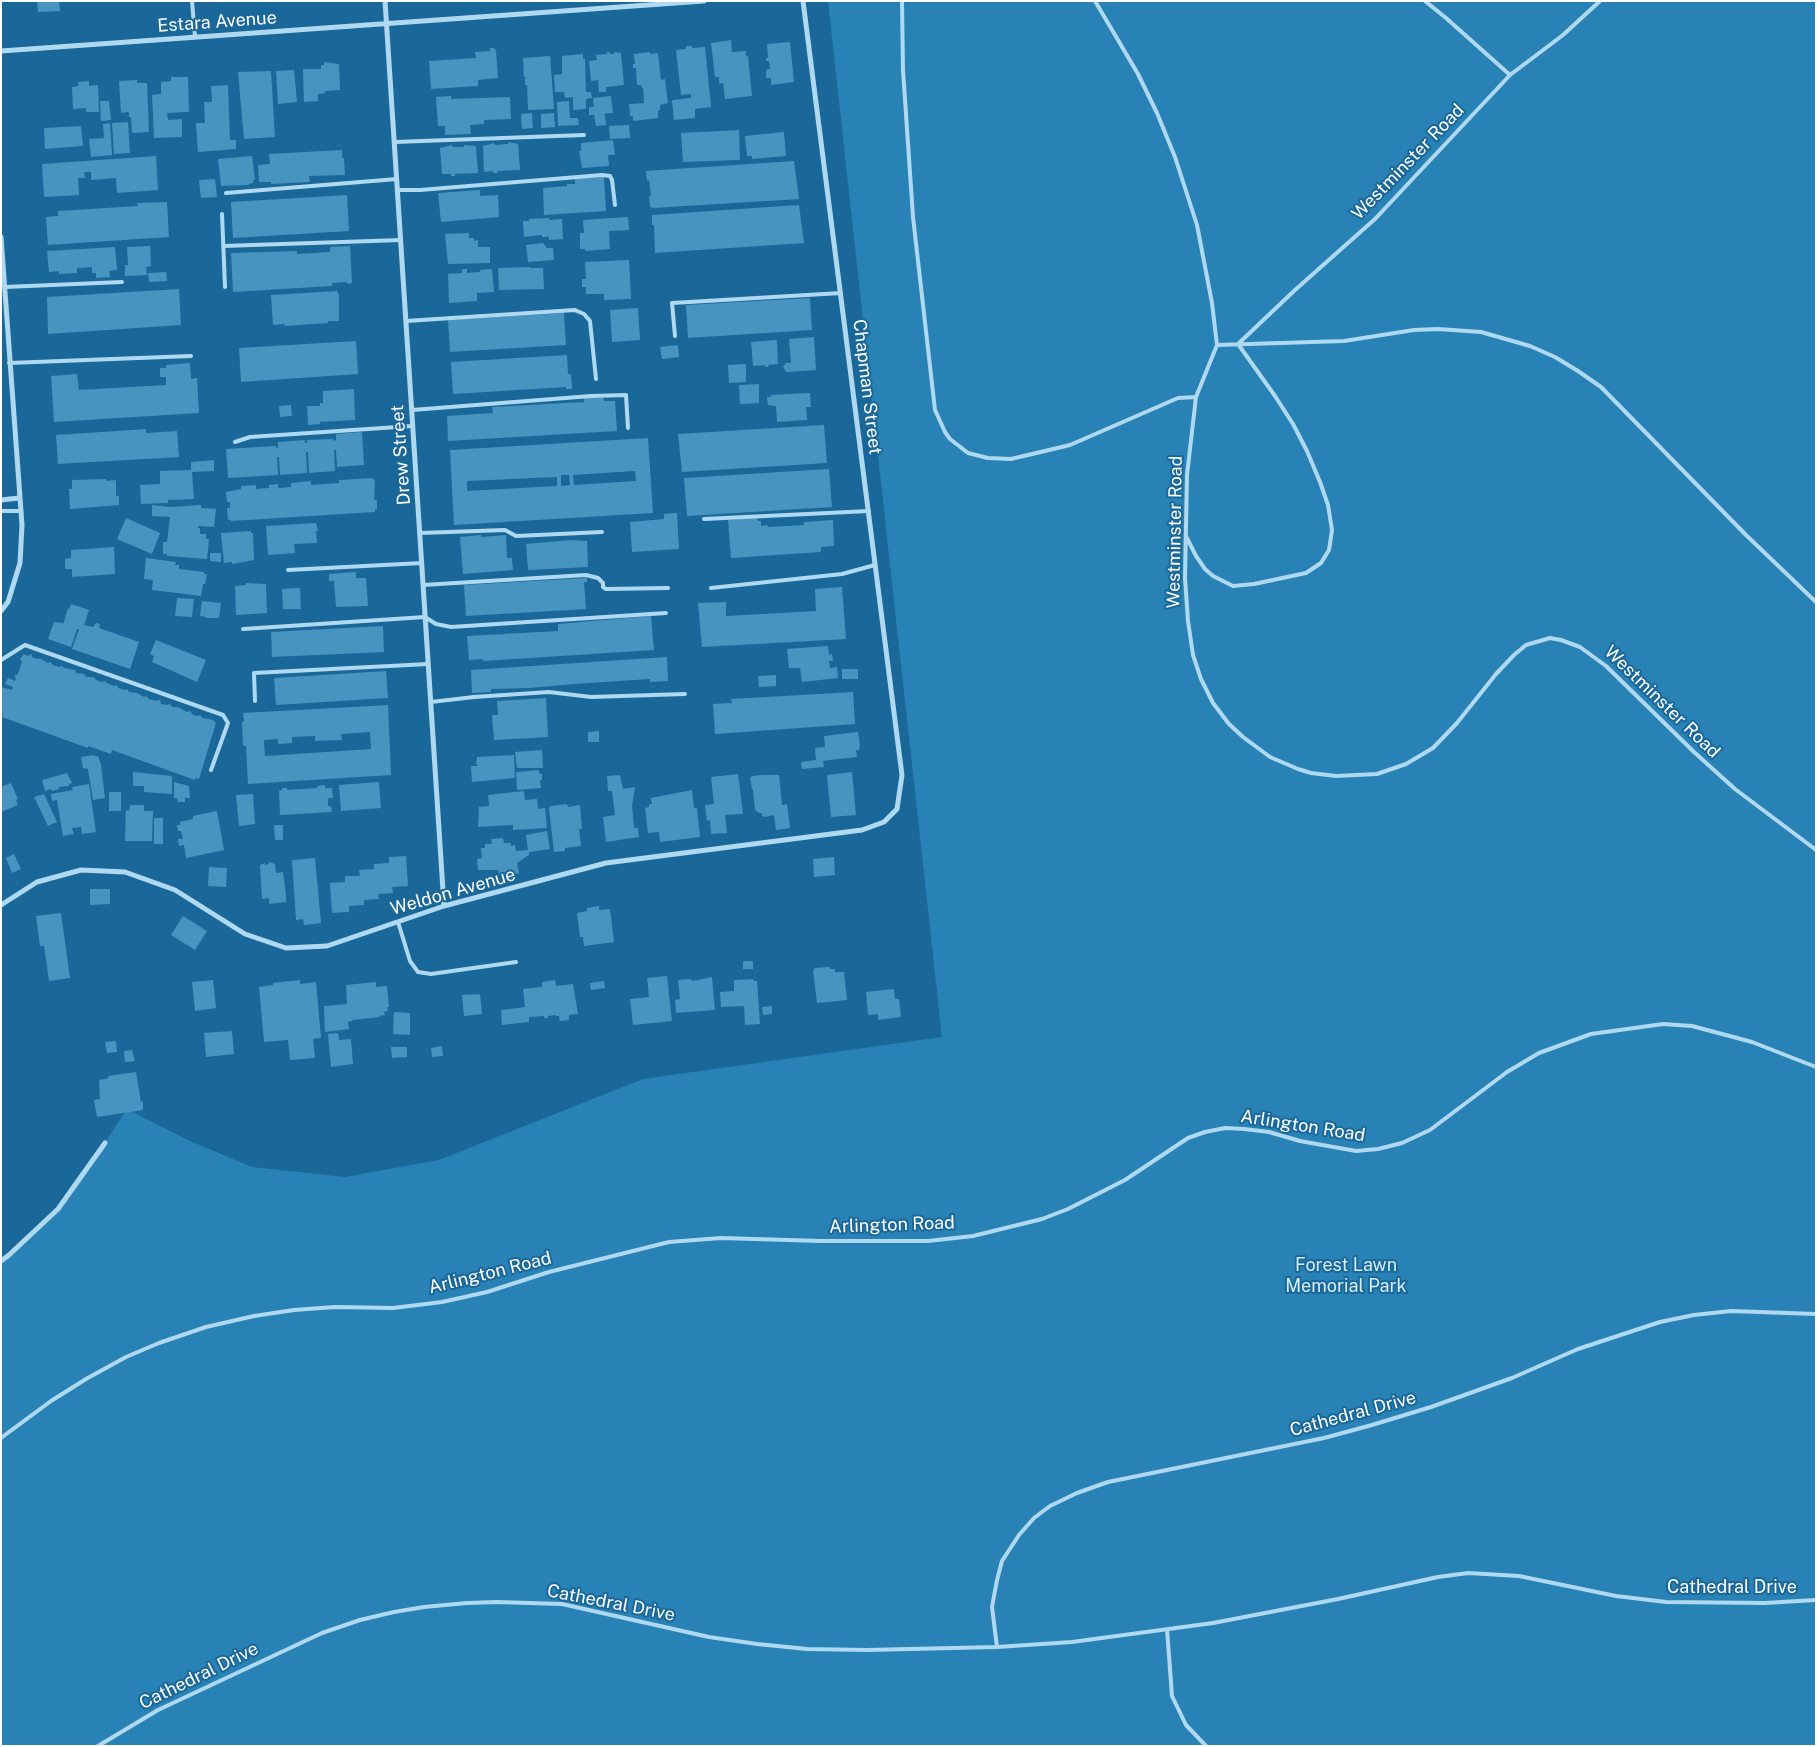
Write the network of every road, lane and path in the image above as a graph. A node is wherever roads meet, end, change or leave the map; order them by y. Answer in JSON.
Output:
{"nodes":[{"id":1,"x":192,"y":1,"type":"edge"},
{"id":2,"x":385,"y":1,"type":"edge"},
{"id":3,"x":704,"y":1,"type":"edge"},
{"id":4,"x":803,"y":1,"type":"edge"},
{"id":5,"x":902,"y":1,"type":"edge"},
{"id":6,"x":1095,"y":1,"type":"edge"},
{"id":7,"x":1425,"y":1,"type":"edge"},
{"id":8,"x":1600,"y":1,"type":"edge"},
{"id":9,"x":387,"y":23,"type":"junction"},
{"id":10,"x":195,"y":37,"type":"junction"},
{"id":11,"x":1,"y":50,"type":"edge"},
{"id":12,"x":1510,"y":75,"type":"junction"},
{"id":13,"x":584,"y":135,"type":"dead end"},
{"id":14,"x":394,"y":142,"type":"junction"},
{"id":15,"x":397,"y":179,"type":"junction"},
{"id":16,"x":398,"y":190,"type":"junction"},
{"id":17,"x":226,"y":193,"type":"dead end"},
{"id":18,"x":615,"y":205,"type":"dead end"},
{"id":19,"x":222,"y":214,"type":"dead end"},
{"id":20,"x":1,"y":238,"type":"edge"},
{"id":21,"x":401,"y":240,"type":"junction"},
{"id":22,"x":223,"y":246,"type":"junction"},
{"id":23,"x":122,"y":282,"type":"dead end"},
{"id":24,"x":5,"y":286,"type":"junction"},
{"id":25,"x":225,"y":287,"type":"dead end"},
{"id":26,"x":841,"y":293,"type":"junction"},
{"id":27,"x":406,"y":321,"type":"junction"},
{"id":28,"x":675,"y":336,"type":"dead end"},
{"id":29,"x":1238,"y":344,"type":"junction"},
{"id":30,"x":1217,"y":345,"type":"junction"},
{"id":31,"x":191,"y":356,"type":"dead end"},
{"id":32,"x":9,"y":363,"type":"junction"},
{"id":33,"x":596,"y":379,"type":"dead end"},
{"id":34,"x":1196,"y":397,"type":"junction"},
{"id":35,"x":412,"y":410,"type":"junction"},
{"id":36,"x":412,"y":426,"type":"junction"},
{"id":37,"x":628,"y":428,"type":"dead end"},
{"id":38,"x":235,"y":442,"type":"dead end"},
{"id":39,"x":20,"y":498,"type":"junction"},
{"id":40,"x":1,"y":500,"type":"edge"},
{"id":41,"x":1,"y":511,"type":"edge"},
{"id":42,"x":21,"y":511,"type":"junction"},
{"id":43,"x":869,"y":511,"type":"junction"},
{"id":44,"x":704,"y":519,"type":"dead end"},
{"id":45,"x":602,"y":532,"type":"dead end"},
{"id":46,"x":420,"y":533,"type":"junction"},
{"id":47,"x":1186,"y":536,"type":"junction"},
{"id":48,"x":422,"y":563,"type":"junction"},
{"id":49,"x":875,"y":565,"type":"junction"},
{"id":50,"x":288,"y":570,"type":"dead end"},
{"id":51,"x":423,"y":585,"type":"junction"},
{"id":52,"x":668,"y":588,"type":"dead end"},
{"id":53,"x":711,"y":588,"type":"dead end"},
{"id":54,"x":1816,"y":602,"type":"edge"},
{"id":55,"x":1,"y":611,"type":"edge"},
{"id":56,"x":666,"y":613,"type":"dead end"},
{"id":57,"x":425,"y":617,"type":"junction"},
{"id":58,"x":244,"y":628,"type":"dead end"},
{"id":59,"x":1,"y":660,"type":"edge"},
{"id":60,"x":428,"y":664,"type":"junction"},
{"id":61,"x":685,"y":694,"type":"dead end"},
{"id":62,"x":255,"y":701,"type":"dead end"},
{"id":63,"x":431,"y":702,"type":"junction"},
{"id":64,"x":211,"y":770,"type":"dead end"},
{"id":65,"x":902,"y":776,"type":"joint"},
{"id":66,"x":1816,"y":850,"type":"edge"},
{"id":67,"x":1,"y":905,"type":"edge"},
{"id":68,"x":444,"y":906,"type":"junction"},
{"id":69,"x":398,"y":922,"type":"junction"},
{"id":70,"x":516,"y":962,"type":"dead end"},
{"id":71,"x":1816,"y":1068,"type":"edge"},
{"id":72,"x":105,"y":1143,"type":"dead end"},
{"id":73,"x":1,"y":1261,"type":"edge"},
{"id":74,"x":1816,"y":1314,"type":"edge"},
{"id":75,"x":1,"y":1438,"type":"edge"},
{"id":76,"x":1816,"y":1600,"type":"edge"},
{"id":77,"x":1167,"y":1629,"type":"junction"},
{"id":78,"x":997,"y":1646,"type":"junction"},
{"id":79,"x":98,"y":1746,"type":"edge"},
{"id":80,"x":1206,"y":1746,"type":"edge"}],
"edges":[{"from":1,"to":10,"type":"lane"},
{"from":2,"to":9,"type":"street","name":"Drew Street"},
{"from":3,"to":9,"type":"street","name":"Estara Avenue"},
{"from":4,"to":26,"type":"street","name":"Chapman Street"},
{"from":5,"to":34,"type":"lane"},
{"from":6,"to":30,"type":"lane"},
{"from":7,"to":12,"type":"lane"},
{"from":8,"to":12,"type":"lane","name":"Westminster Road"},
{"from":9,"to":10,"type":"street","name":"Estara Avenue"},
{"from":9,"to":14,"type":"street","name":"Drew Street"},
{"from":10,"to":11,"type":"street","name":"Estara Avenue"},
{"from":12,"to":29,"type":"lane","name":"Westminster Road"},
{"from":13,"to":14,"type":"lane"},
{"from":14,"to":15,"type":"street","name":"Drew Street"},
{"from":15,"to":16,"type":"street","name":"Drew Street"},
{"from":15,"to":17,"type":"lane"},
{"from":16,"to":18,"type":"lane"},
{"from":16,"to":21,"type":"street","name":"Drew Street"},
{"from":19,"to":22,"type":"lane"},
{"from":20,"to":24,"type":"street"},
{"from":21,"to":22,"type":"lane"},
{"from":21,"to":27,"type":"street","name":"Drew Street"},
{"from":22,"to":25,"type":"lane"},
{"from":23,"to":24,"type":"lane"},
{"from":24,"to":32,"type":"street"},
{"from":26,"to":28,"type":"lane"},
{"from":26,"to":43,"type":"street","name":"Chapman Street"},
{"from":27,"to":33,"type":"lane"},
{"from":27,"to":35,"type":"street","name":"Drew Street"},
{"from":29,"to":30,"type":"lane"},
{"from":29,"to":47,"type":"lane"},
{"from":29,"to":54,"type":"lane"},
{"from":30,"to":34,"type":"lane","name":"Westminster Road"},
{"from":31,"to":32,"type":"lane"},
{"from":32,"to":39,"type":"street"},
{"from":34,"to":47,"type":"lane","name":"Westminster Road"},
{"from":35,"to":36,"type":"street","name":"Drew Street"},
{"from":35,"to":37,"type":"lane"},
{"from":36,"to":38,"type":"lane"},
{"from":36,"to":46,"type":"street","name":"Drew Street"},
{"from":39,"to":40,"type":"street"},
{"from":39,"to":42,"type":"street"},
{"from":41,"to":42,"type":"lane"},
{"from":42,"to":55,"type":"street"},
{"from":43,"to":44,"type":"lane"},
{"from":43,"to":49,"type":"street","name":"Chapman Street"},
{"from":45,"to":46,"type":"lane"},
{"from":46,"to":48,"type":"street","name":"Drew Street"},
{"from":47,"to":66,"type":"lane","name":"Westminster Road"},
{"from":48,"to":50,"type":"lane"},
{"from":48,"to":51,"type":"street","name":"Drew Street"},
{"from":49,"to":53,"type":"lane"},
{"from":49,"to":65,"type":"street","name":"Chapman Street"},
{"from":51,"to":52,"type":"lane"},
{"from":51,"to":57,"type":"street","name":"Drew Street"},
{"from":56,"to":57,"type":"lane"},
{"from":57,"to":58,"type":"lane"},
{"from":57,"to":60,"type":"street","name":"Drew Street"},
{"from":59,"to":64,"type":"lane"},
{"from":60,"to":62,"type":"lane"},
{"from":60,"to":63,"type":"street","name":"Drew Street"},
{"from":61,"to":63,"type":"lane"},
{"from":63,"to":68,"type":"street","name":"Drew Street"},
{"from":65,"to":68,"type":"street","name":"Weldon Avenue"},
{"from":67,"to":69,"type":"street","name":"Weldon Avenue"},
{"from":68,"to":69,"type":"street","name":"Weldon Avenue"},
{"from":69,"to":70,"type":"lane"},
{"from":71,"to":75,"type":"lane","name":"Arlington Road"},
{"from":72,"to":73,"type":"street"},
{"from":74,"to":78,"type":"lane","name":"Cathedral Drive"},
{"from":76,"to":77,"type":"lane","name":"Cathedral Drive"},
{"from":77,"to":78,"type":"lane","name":"Cathedral Drive"},
{"from":77,"to":80,"type":"lane"},
{"from":78,"to":79,"type":"lane","name":"Cathedral Drive"}]}
